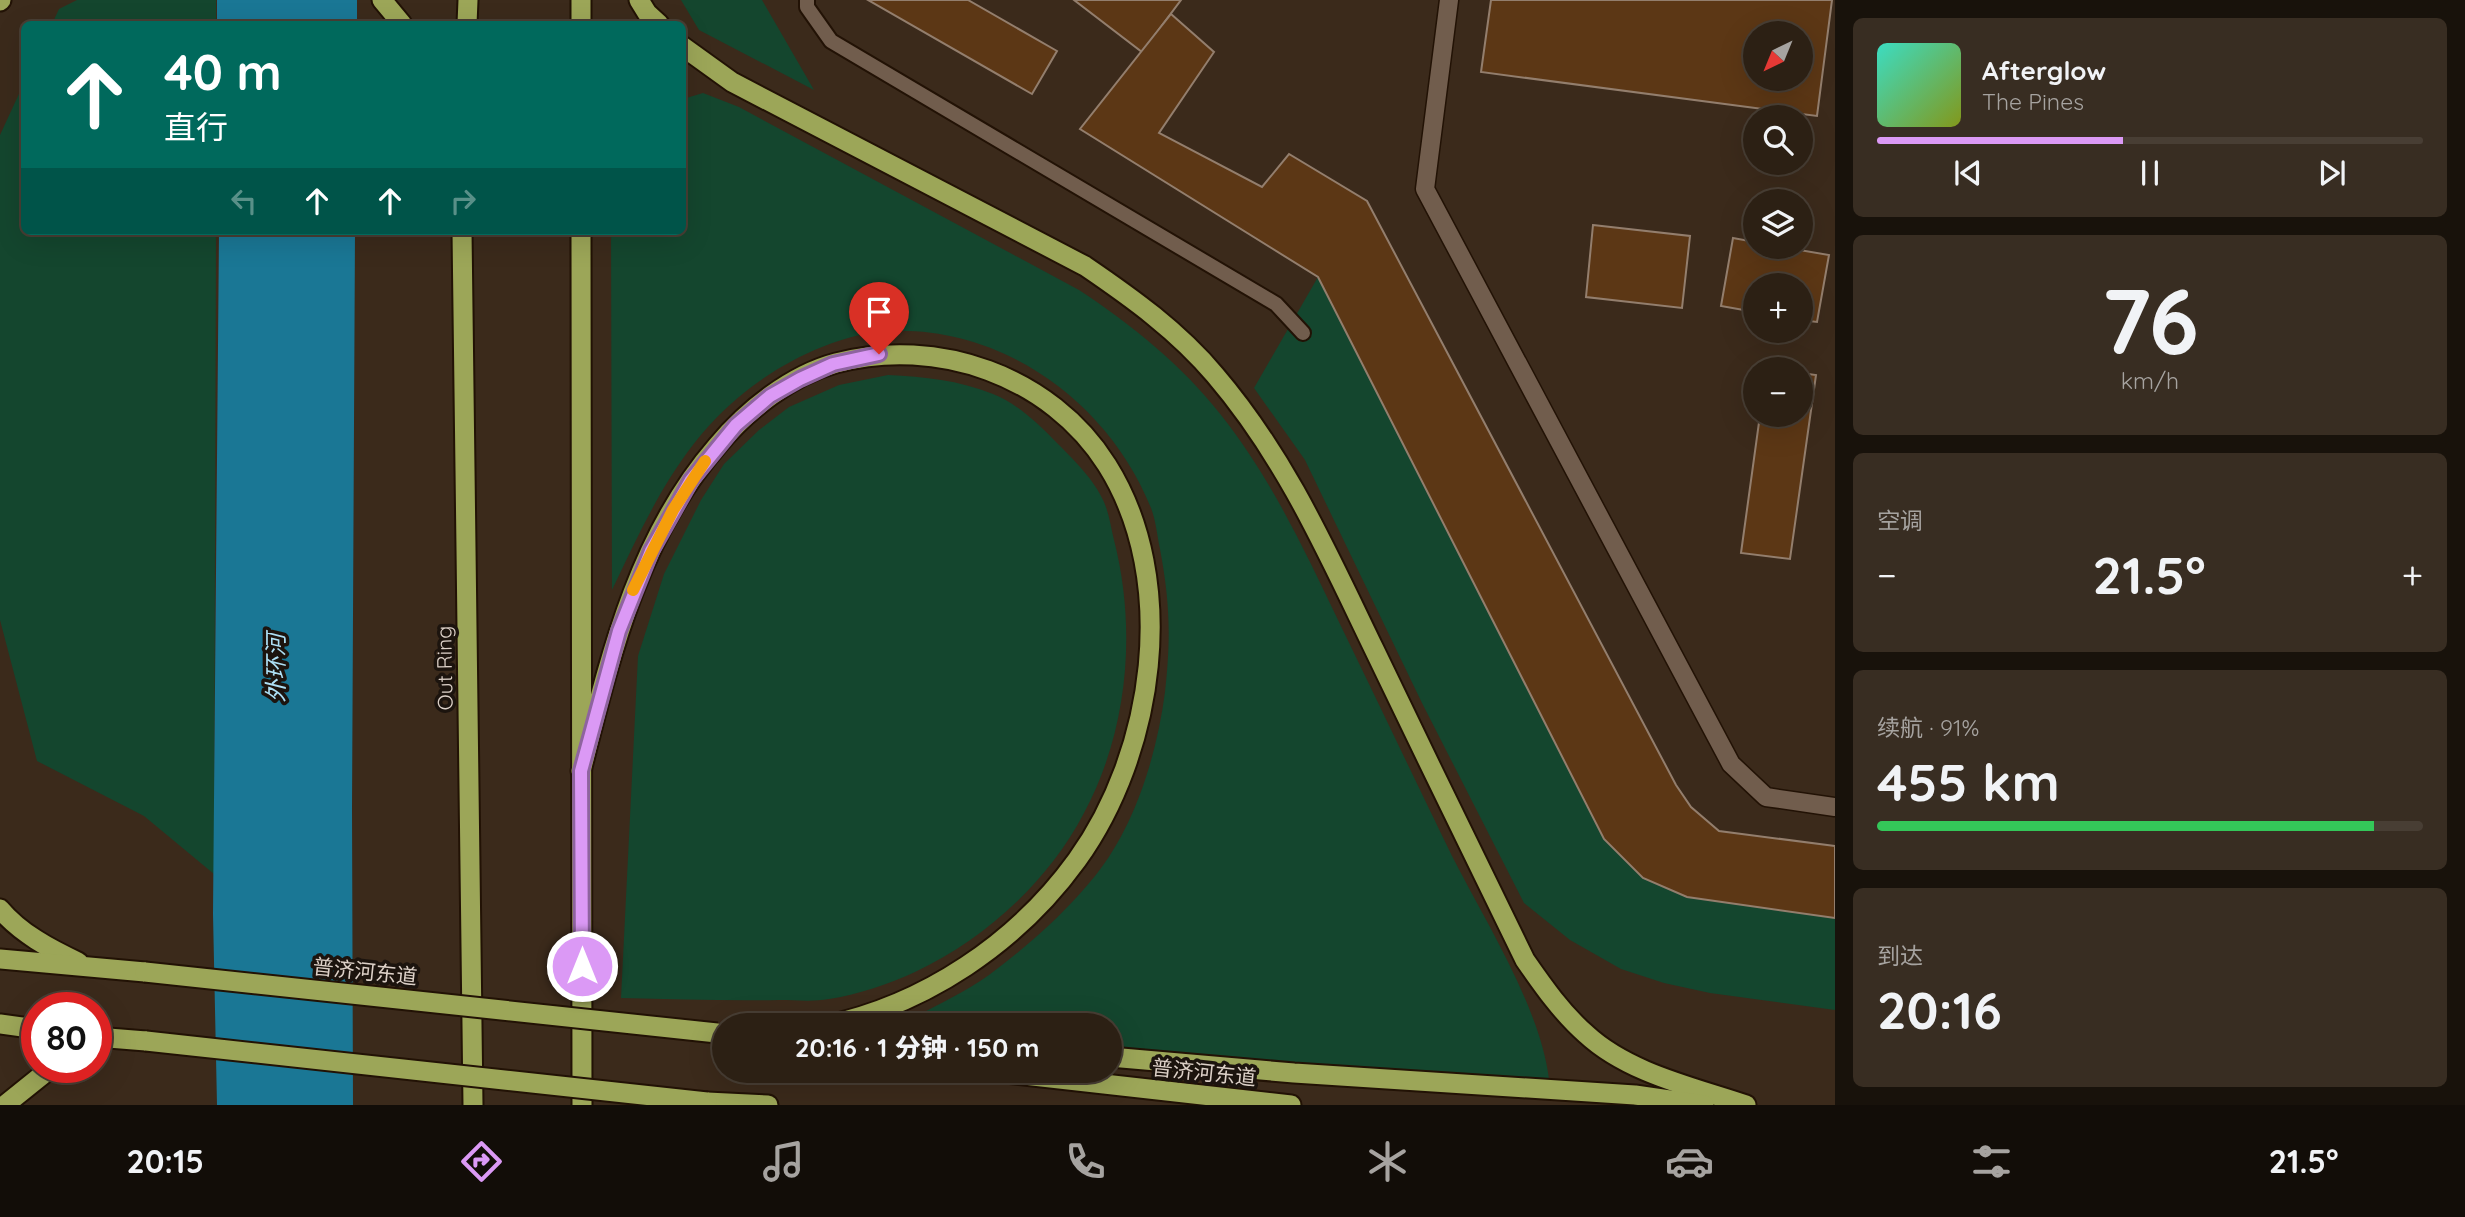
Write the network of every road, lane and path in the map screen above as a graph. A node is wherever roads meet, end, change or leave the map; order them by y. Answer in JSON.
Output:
{"nodes":[{"id":1,"x":382,"y":0,"type":"edge"},
{"id":2,"x":468,"y":0,"type":"edge"},
{"id":3,"x":581,"y":0,"type":"edge"},
{"id":4,"x":639,"y":0,"type":"edge"},
{"id":5,"x":807,"y":0,"type":"edge"},
{"id":6,"x":1449,"y":0,"type":"edge"},
{"id":7,"x":400,"y":21,"type":"edge"},
{"id":8,"x":467,"y":21,"type":"edge"},
{"id":9,"x":581,"y":21,"type":"edge"},
{"id":10,"x":656,"y":21,"type":"edge"},
{"id":11,"x":686,"y":49,"type":"edge"},
{"id":12,"x":462,"y":235,"type":"edge"},
{"id":13,"x":581,"y":235,"type":"edge"},
{"id":14,"x":1303,"y":333,"type":"dead end"},
{"id":15,"x":581,"y":771,"type":"junction"},
{"id":16,"x":1835,"y":807,"type":"edge"},
{"id":17,"x":0,"y":909,"type":"edge"},
{"id":18,"x":0,"y":959,"type":"edge"},
{"id":19,"x":95,"y":969,"type":"junction"},
{"id":20,"x":871,"y":1013,"type":"edge"},
{"id":21,"x":0,"y":1024,"type":"edge"},
{"id":22,"x":21,"y":1027,"type":"edge"},
{"id":23,"x":712,"y":1032,"type":"edge"},
{"id":24,"x":112,"y":1041,"type":"edge"},
{"id":25,"x":1122,"y":1058,"type":"edge"},
{"id":26,"x":32,"y":1083,"type":"edge"},
{"id":27,"x":1095,"y":1083,"type":"edge"},
{"id":28,"x":713,"y":1104,"type":"edge"},
{"id":29,"x":5,"y":1105,"type":"edge"},
{"id":30,"x":473,"y":1105,"type":"edge"},
{"id":31,"x":582,"y":1105,"type":"edge"},
{"id":32,"x":768,"y":1105,"type":"edge"},
{"id":33,"x":1291,"y":1105,"type":"edge"},
{"id":34,"x":1704,"y":1105,"type":"edge"},
{"id":35,"x":1746,"y":1105,"type":"edge"}],
"edges":[{"from":1,"to":7,"type":"highway"},
{"from":2,"to":8,"type":"highway"},
{"from":3,"to":9,"type":"highway"},
{"from":4,"to":10,"type":"highway"},
{"from":5,"to":14,"type":"lane"},
{"from":6,"to":16,"type":"street"},
{"from":11,"to":35,"type":"highway"},
{"from":12,"to":30,"type":"highway","name":"Out Ring"},
{"from":13,"to":15,"type":"highway"},
{"from":15,"to":20,"type":"highway"},
{"from":15,"to":31,"type":"highway"},
{"from":17,"to":19,"type":"highway"},
{"from":18,"to":19,"type":"highway","name":"普济河东道"},
{"from":19,"to":23,"type":"highway","name":"普济河东道","bridge":true},
{"from":21,"to":22,"type":"highway"},
{"from":24,"to":28,"type":"highway","bridge":true},
{"from":25,"to":34,"type":"highway"},
{"from":26,"to":29,"type":"highway"},
{"from":27,"to":33,"type":"highway","name":"普济河东道"},
{"from":28,"to":32,"type":"highway"}]}
